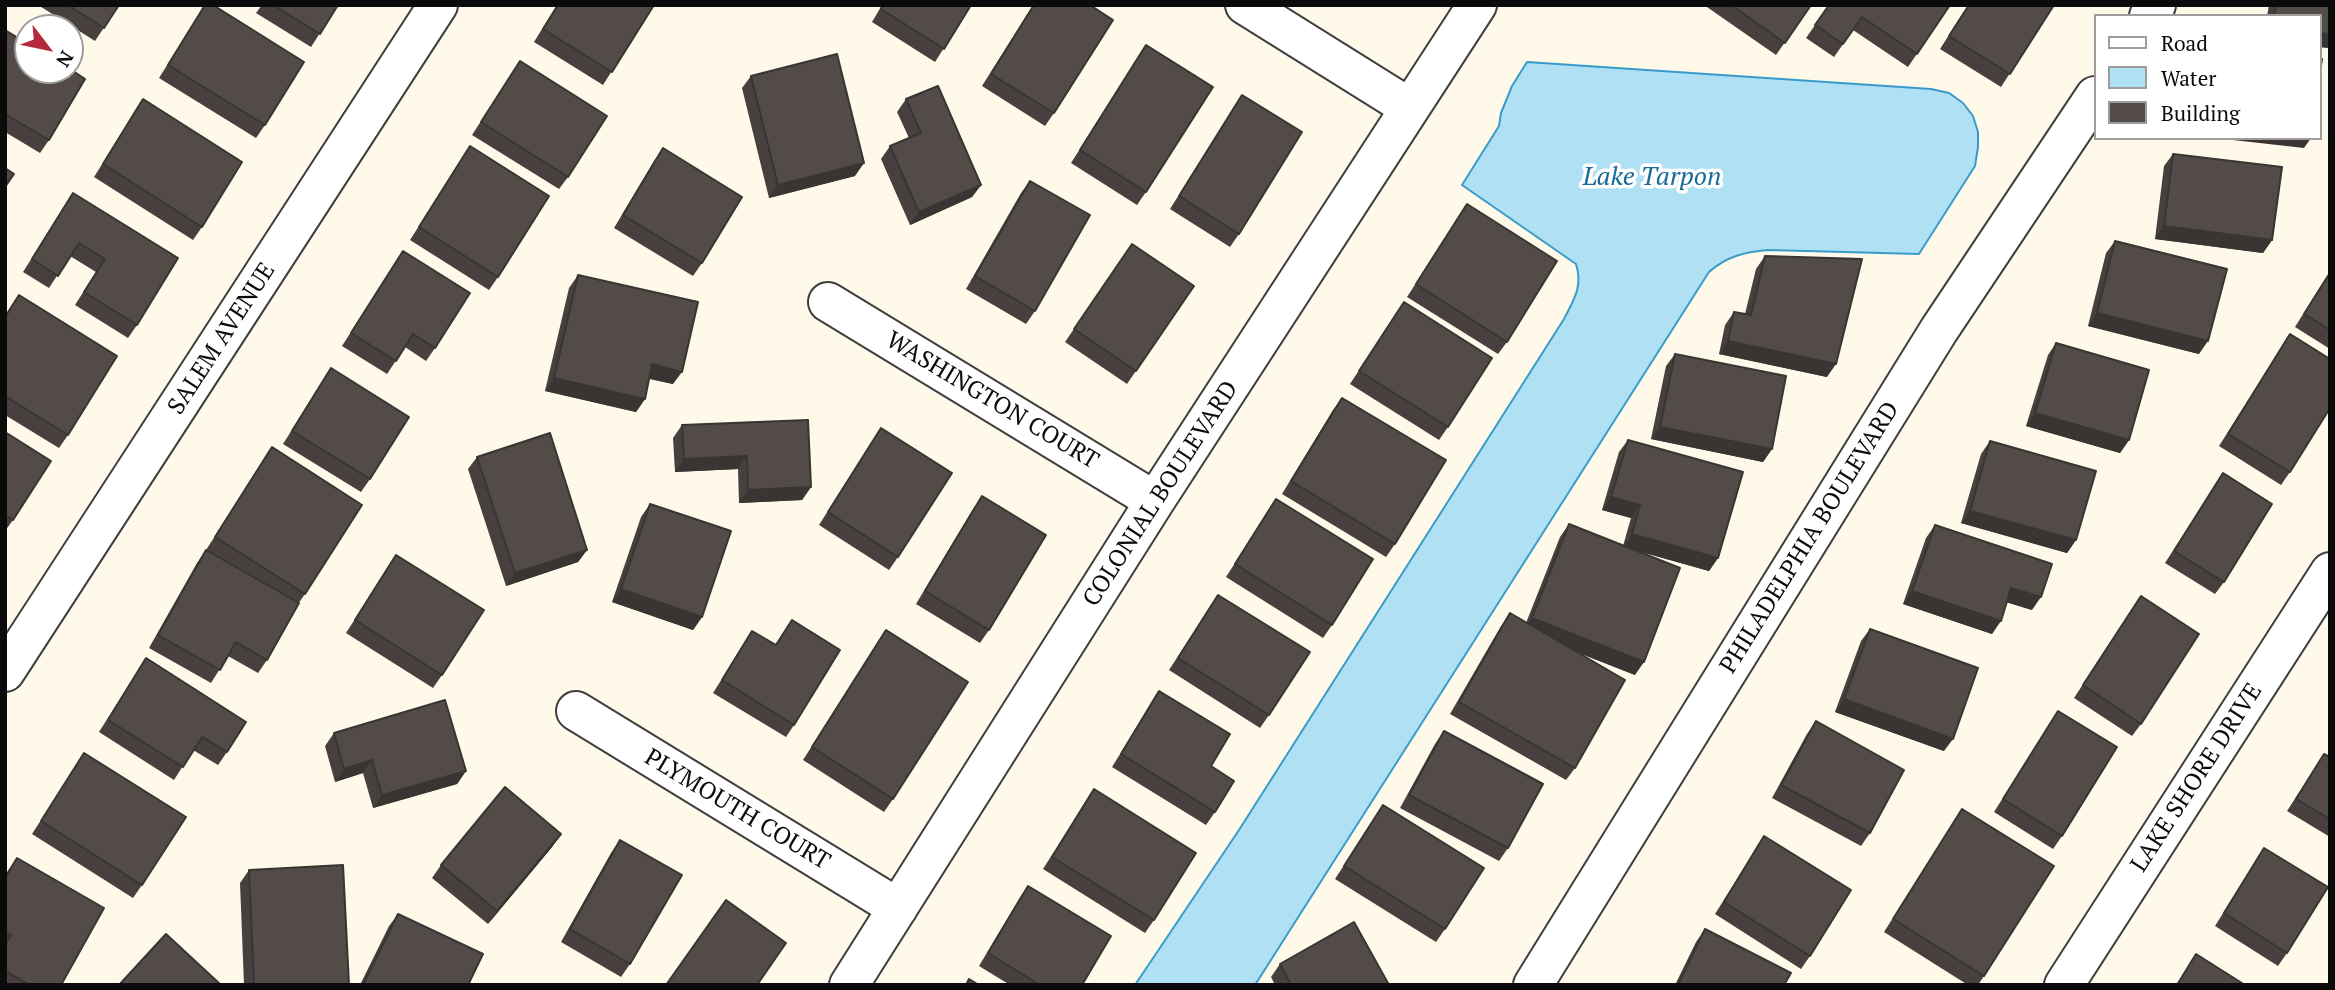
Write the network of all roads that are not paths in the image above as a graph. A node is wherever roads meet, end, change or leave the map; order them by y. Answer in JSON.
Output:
{"nodes":[{"id":1,"x":438,"y":5,"type":"edge"},
{"id":2,"x":1245,"y":5,"type":"edge"},
{"id":3,"x":1477,"y":5,"type":"edge"},
{"id":4,"x":2094,"y":98,"type":"edge"},
{"id":5,"x":1410,"y":108,"type":"junction"},
{"id":6,"x":828,"y":302,"type":"dead end"},
{"id":7,"x":1155,"y":501,"type":"junction"},
{"id":8,"x":2330,"y":572,"type":"edge"},
{"id":9,"x":5,"y":672,"type":"edge"},
{"id":10,"x":576,"y":711,"type":"dead end"},
{"id":11,"x":898,"y":908,"type":"junction"},
{"id":12,"x":849,"y":985,"type":"edge"},
{"id":13,"x":1533,"y":985,"type":"edge"},
{"id":14,"x":2064,"y":985,"type":"edge"}],
"edges":[{"from":1,"to":9,"type":"street","name":"SALEM AVENUE"},
{"from":2,"to":5,"type":"street"},
{"from":3,"to":5,"type":"street","name":"COLONIAL BOULEVARD"},
{"from":4,"to":13,"type":"street","name":"PHILADELPHIA BOULEVARD"},
{"from":5,"to":7,"type":"street","name":"COLONIAL BOULEVARD"},
{"from":6,"to":7,"type":"street","name":"WASHINGTON COURT"},
{"from":7,"to":11,"type":"street","name":"COLONIAL BOULEVARD"},
{"from":8,"to":14,"type":"street","name":"LAKE SHORE DRIVE"},
{"from":10,"to":11,"type":"street","name":"PLYMOUTH COURT"},
{"from":11,"to":12,"type":"street","name":"COLONIAL BOULEVARD"}]}
